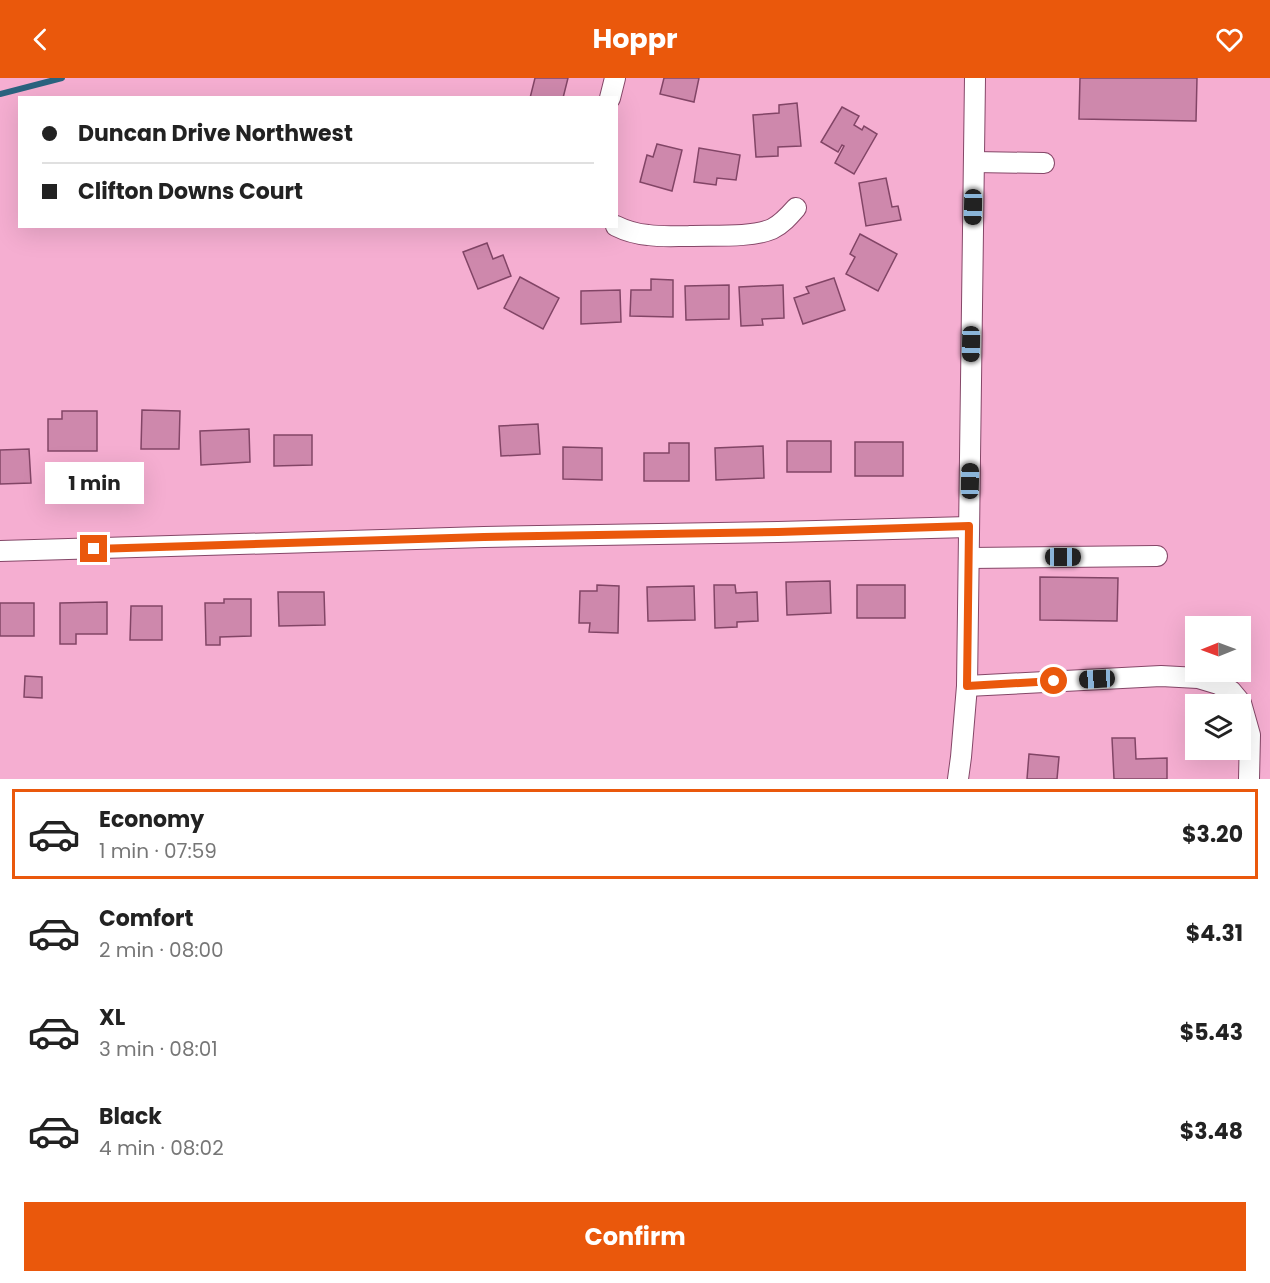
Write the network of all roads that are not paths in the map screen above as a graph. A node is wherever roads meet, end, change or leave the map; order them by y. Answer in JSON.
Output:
{"nodes":[{"id":1,"x":615,"y":78,"type":"edge"},
{"id":2,"x":975,"y":78,"type":"edge"},
{"id":3,"x":610,"y":96,"type":"edge"},
{"id":4,"x":974,"y":162,"type":"junction"},
{"id":5,"x":1044,"y":163,"type":"dead end"},
{"id":6,"x":796,"y":208,"type":"dead end"},
{"id":7,"x":618,"y":227,"type":"edge"},
{"id":8,"x":969,"y":526,"type":"junction"},
{"id":9,"x":0,"y":551,"type":"edge"},
{"id":10,"x":1157,"y":556,"type":"dead end"},
{"id":11,"x":969,"y":558,"type":"junction"},
{"id":12,"x":967,"y":686,"type":"junction"},
{"id":13,"x":958,"y":779,"type":"edge"},
{"id":14,"x":1249,"y":779,"type":"edge"}],
"edges":[{"from":1,"to":3,"type":"street"},
{"from":2,"to":4,"type":"street"},
{"from":4,"to":5,"type":"street"},
{"from":4,"to":8,"type":"street"},
{"from":6,"to":7,"type":"street"},
{"from":8,"to":9,"type":"street"},
{"from":8,"to":11,"type":"street"},
{"from":10,"to":11,"type":"street"},
{"from":11,"to":12,"type":"street"},
{"from":12,"to":13,"type":"street"},
{"from":12,"to":14,"type":"street"}]}
